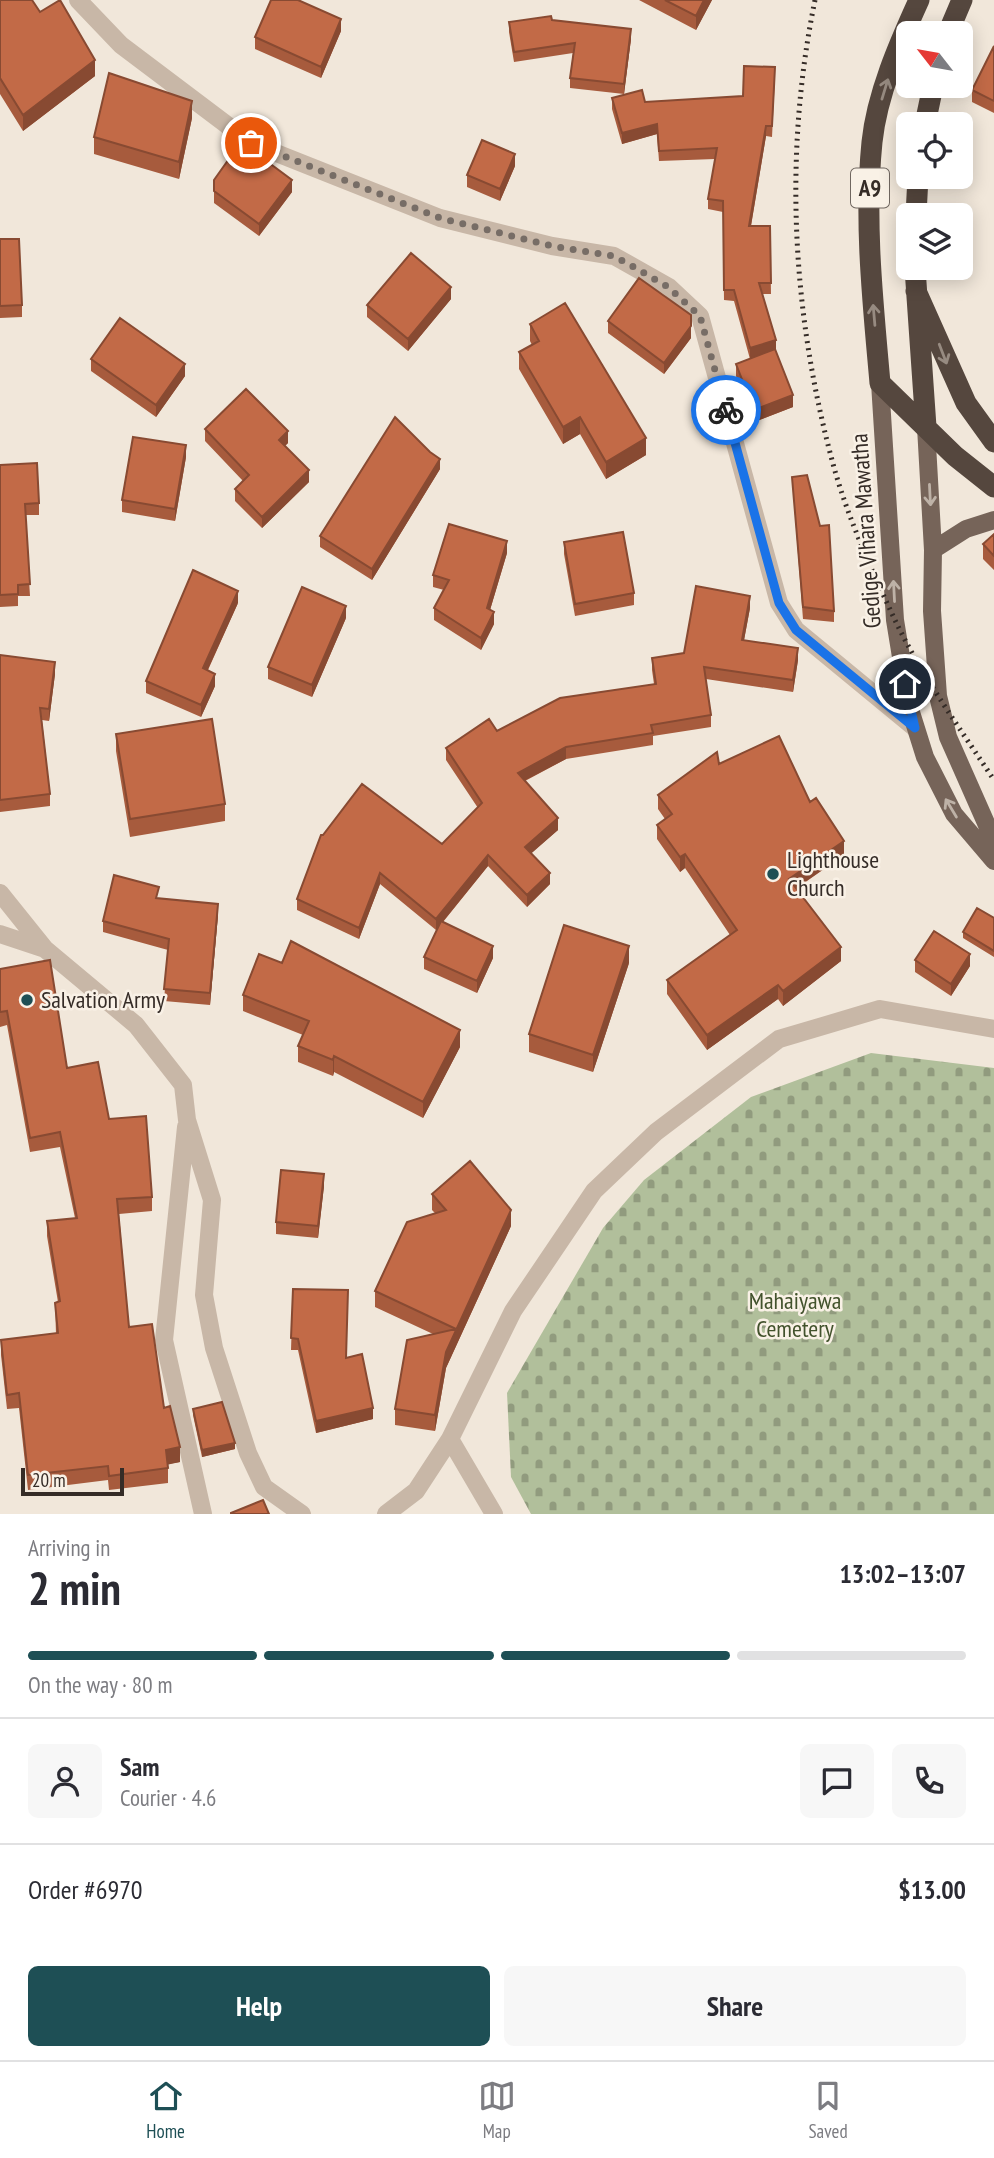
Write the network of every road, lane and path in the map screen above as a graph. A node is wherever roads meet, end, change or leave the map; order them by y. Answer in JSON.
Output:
{"nodes":[{"id":1,"x":78,"y":0,"type":"edge"},
{"id":2,"x":919,"y":0,"type":"edge"},
{"id":3,"x":962,"y":0,"type":"edge"},
{"id":4,"x":953,"y":21,"type":"edge"},
{"id":5,"x":916,"y":280,"type":"edge"},
{"id":6,"x":916,"y":291,"type":"junction"},
{"id":7,"x":880,"y":383,"type":"junction"},
{"id":8,"x":926,"y":427,"type":"junction"},
{"id":9,"x":994,"y":442,"type":"edge"},
{"id":10,"x":994,"y":487,"type":"edge"},
{"id":11,"x":994,"y":520,"type":"edge"},
{"id":12,"x":933,"y":550,"type":"junction"},
{"id":13,"x":915,"y":728,"type":"junction"},
{"id":14,"x":994,"y":841,"type":"edge"},
{"id":15,"x":994,"y":861,"type":"edge"},
{"id":16,"x":0,"y":893,"type":"edge"},
{"id":17,"x":0,"y":934,"type":"edge"},
{"id":18,"x":45,"y":949,"type":"junction"},
{"id":19,"x":994,"y":1029,"type":"edge"},
{"id":20,"x":187,"y":1120,"type":"junction"},
{"id":21,"x":450,"y":1439,"type":"junction"},
{"id":22,"x":204,"y":1514,"type":"edge"},
{"id":23,"x":302,"y":1514,"type":"edge"},
{"id":24,"x":386,"y":1514,"type":"edge"},
{"id":25,"x":494,"y":1514,"type":"edge"}],
"edges":[{"from":1,"to":13,"type":"street"},
{"from":7,"to":2,"type":"highway","number":"A9","one_way":true},
{"from":3,"to":4,"type":"highway"},
{"from":5,"to":6,"type":"highway"},
{"from":6,"to":8,"type":"highway"},
{"from":6,"to":9,"type":"highway","one_way":true},
{"from":7,"to":8,"type":"highway"},
{"from":13,"to":7,"type":"main road","name":"Gedige Vihara Mawatha","one_way":true},
{"from":8,"to":10,"type":"highway"},
{"from":8,"to":12,"type":"main road","one_way":true},
{"from":11,"to":12,"type":"main road"},
{"from":12,"to":14,"type":"main road"},
{"from":15,"to":13,"type":"main road","name":"Gedige Vihara Mawatha","one_way":true},
{"from":16,"to":18,"type":"street"},
{"from":17,"to":18,"type":"street"},
{"from":18,"to":20,"type":"street"},
{"from":19,"to":21,"type":"street"},
{"from":20,"to":22,"type":"street"},
{"from":20,"to":23,"type":"street"},
{"from":21,"to":24,"type":"street"},
{"from":21,"to":25,"type":"street"}]}
